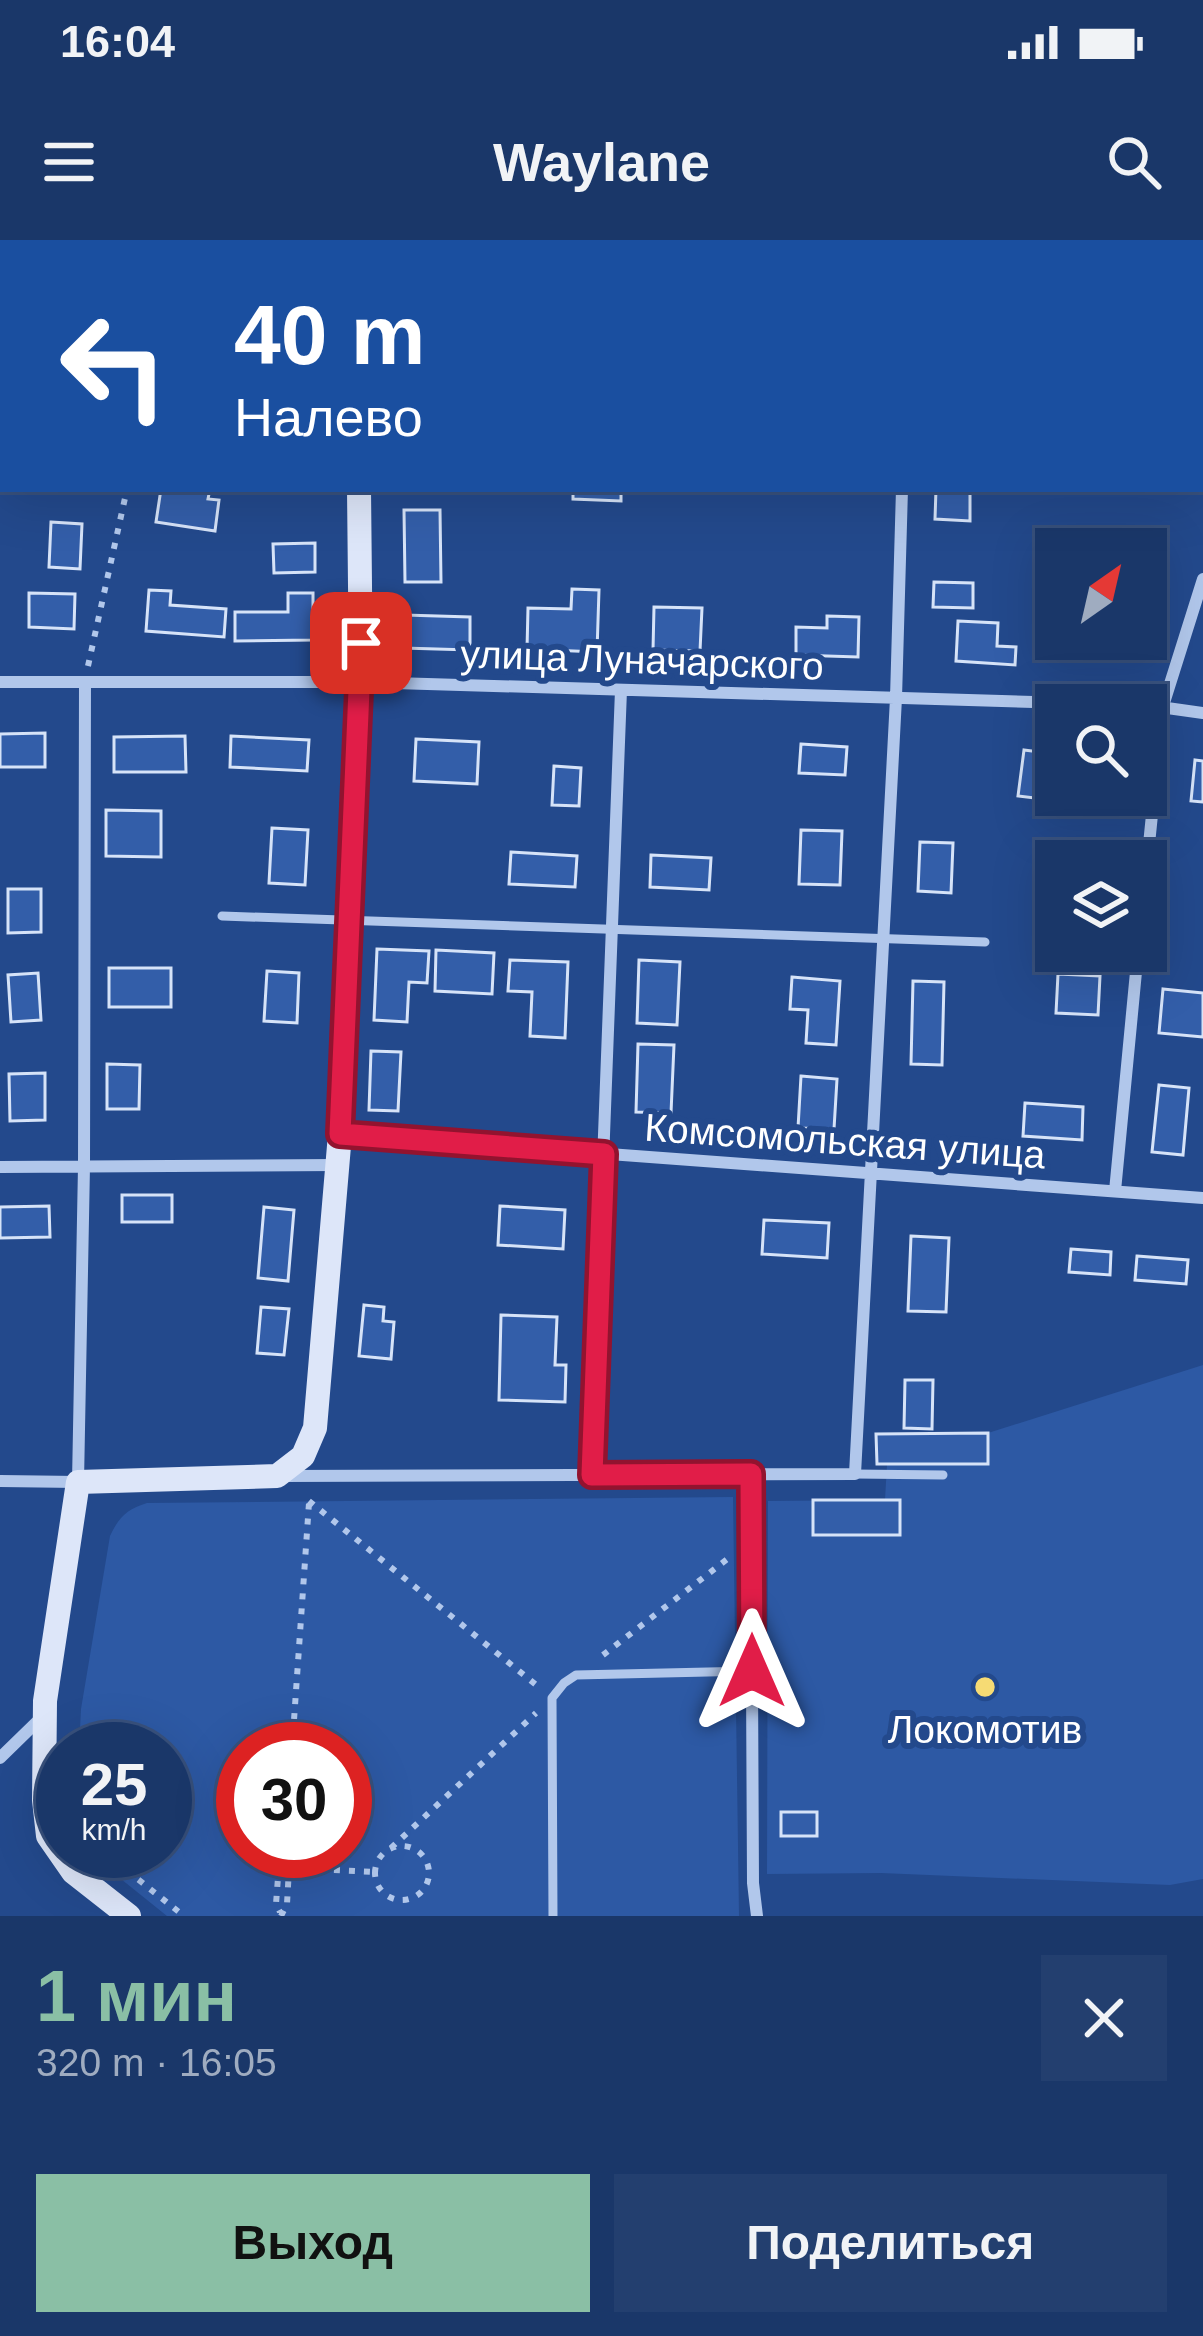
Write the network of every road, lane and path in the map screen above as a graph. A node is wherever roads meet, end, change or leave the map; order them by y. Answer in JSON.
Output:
{"nodes":[{"id":1,"x":126,"y":492,"type":"edge"},
{"id":2,"x":359,"y":492,"type":"edge"},
{"id":3,"x":902,"y":492,"type":"edge"},
{"id":4,"x":1203,"y":579,"type":"edge"},
{"id":5,"x":0,"y":682,"type":"edge"},
{"id":6,"x":85,"y":682,"type":"junction"},
{"id":7,"x":361,"y":682,"type":"junction"},
{"id":8,"x":621,"y":690,"type":"junction"},
{"id":9,"x":1167,"y":691,"type":"edge"},
{"id":10,"x":896,"y":698,"type":"junction"},
{"id":11,"x":1035,"y":702,"type":"edge"},
{"id":12,"x":1167,"y":707,"type":"edge"},
{"id":13,"x":1203,"y":713,"type":"edge"},
{"id":14,"x":221,"y":916,"type":"dead end"},
{"id":15,"x":350,"y":920,"type":"junction"},
{"id":16,"x":612,"y":929,"type":"junction"},
{"id":17,"x":884,"y":939,"type":"junction"},
{"id":18,"x":985,"y":942,"type":"dead end"},
{"id":19,"x":1136,"y":972,"type":"edge"},
{"id":20,"x":340,"y":1134,"type":"junction"},
{"id":21,"x":604,"y":1154,"type":"junction"},
{"id":22,"x":337,"y":1165,"type":"junction"},
{"id":23,"x":84,"y":1166,"type":"junction"},
{"id":24,"x":0,"y":1167,"type":"edge"},
{"id":25,"x":871,"y":1173,"type":"junction"},
{"id":26,"x":1114,"y":1191,"type":"junction"},
{"id":27,"x":1203,"y":1198,"type":"edge"},
{"id":28,"x":751,"y":1474,"type":"junction"},
{"id":29,"x":855,"y":1474,"type":"junction"},
{"id":30,"x":592,"y":1475,"type":"junction"},
{"id":31,"x":944,"y":1475,"type":"dead end"},
{"id":32,"x":277,"y":1476,"type":"junction"},
{"id":33,"x":311,"y":1476,"type":"junction"},
{"id":34,"x":0,"y":1480,"type":"edge"},
{"id":35,"x":78,"y":1482,"type":"junction"},
{"id":36,"x":309,"y":1502,"type":"junction"},
{"id":37,"x":751,"y":1541,"type":"junction"},
{"id":38,"x":752,"y":1671,"type":"junction"},
{"id":39,"x":576,"y":1675,"type":"junction"},
{"id":40,"x":552,"y":1698,"type":"junction"},
{"id":41,"x":45,"y":1714,"type":"junction"},
{"id":42,"x":294,"y":1722,"type":"edge"},
{"id":43,"x":0,"y":1758,"type":"edge"},
{"id":44,"x":391,"y":1848,"type":"junction"},
{"id":45,"x":372,"y":1872,"type":"edge"},
{"id":46,"x":375,"y":1872,"type":"junction"},
{"id":47,"x":136,"y":1878,"type":"edge"},
{"id":48,"x":277,"y":1878,"type":"edge"},
{"id":49,"x":288,"y":1878,"type":"edge"},
{"id":50,"x":281,"y":1915,"type":"edge"},
{"id":51,"x":129,"y":1916,"type":"edge"},
{"id":52,"x":184,"y":1916,"type":"edge"},
{"id":53,"x":553,"y":1916,"type":"edge"},
{"id":54,"x":757,"y":1916,"type":"edge"}],
"edges":[{"from":1,"to":6,"type":"path"},
{"from":2,"to":7,"type":"street"},
{"from":3,"to":10,"type":"street"},
{"from":4,"to":9,"type":"street"},
{"from":5,"to":6,"type":"street","name":"улица Луначарского"},
{"from":6,"to":7,"type":"street","name":"улица Луначарского"},
{"from":6,"to":23,"type":"street"},
{"from":7,"to":8,"type":"street","name":"улица Луначарского"},
{"from":7,"to":15,"type":"street"},
{"from":8,"to":10,"type":"street","name":"улица Луначарского"},
{"from":8,"to":16,"type":"street"},
{"from":10,"to":11,"type":"street","name":"улица Луначарского"},
{"from":10,"to":17,"type":"street"},
{"from":12,"to":13,"type":"street","name":"улица Луначарского"},
{"from":14,"to":15,"type":"lane"},
{"from":15,"to":16,"type":"lane"},
{"from":15,"to":20,"type":"street"},
{"from":16,"to":17,"type":"lane"},
{"from":16,"to":21,"type":"street"},
{"from":17,"to":18,"type":"lane"},
{"from":17,"to":25,"type":"street"},
{"from":19,"to":26,"type":"street"},
{"from":20,"to":21,"type":"street","name":"Комсомольская улица"},
{"from":20,"to":22,"type":"street"},
{"from":21,"to":25,"type":"street","name":"Комсомольская улица"},
{"from":21,"to":30,"type":"street"},
{"from":22,"to":23,"type":"street"},
{"from":22,"to":32,"type":"street"},
{"from":23,"to":24,"type":"street"},
{"from":23,"to":35,"type":"street"},
{"from":25,"to":26,"type":"street","name":"Комсомольская улица"},
{"from":25,"to":29,"type":"street"},
{"from":26,"to":27,"type":"street","name":"Комсомольская улица"},
{"from":28,"to":29,"type":"street"},
{"from":28,"to":30,"type":"street"},
{"from":28,"to":37,"type":"street"},
{"from":29,"to":31,"type":"lane"},
{"from":30,"to":33,"type":"street"},
{"from":32,"to":33,"type":"street"},
{"from":32,"to":35,"type":"street"},
{"from":33,"to":36,"type":"path"},
{"from":34,"to":35,"type":"street"},
{"from":35,"to":41,"type":"street"},
{"from":36,"to":40,"type":"path"},
{"from":36,"to":42,"type":"path"},
{"from":37,"to":38,"type":"street"},
{"from":37,"to":39,"type":"path"},
{"from":38,"to":39,"type":"lane"},
{"from":38,"to":54,"type":"street"},
{"from":39,"to":40,"type":"lane"},
{"from":40,"to":44,"type":"path"},
{"from":40,"to":53,"type":"lane"},
{"from":41,"to":43,"type":"street"},
{"from":41,"to":51,"type":"street"},
{"from":44,"to":46,"type":"path"},
{"from":44,"to":46,"type":"path"},
{"from":45,"to":46,"type":"path"},
{"from":47,"to":52,"type":"path"},
{"from":48,"to":50,"type":"path"},
{"from":49,"to":50,"type":"path"}]}
